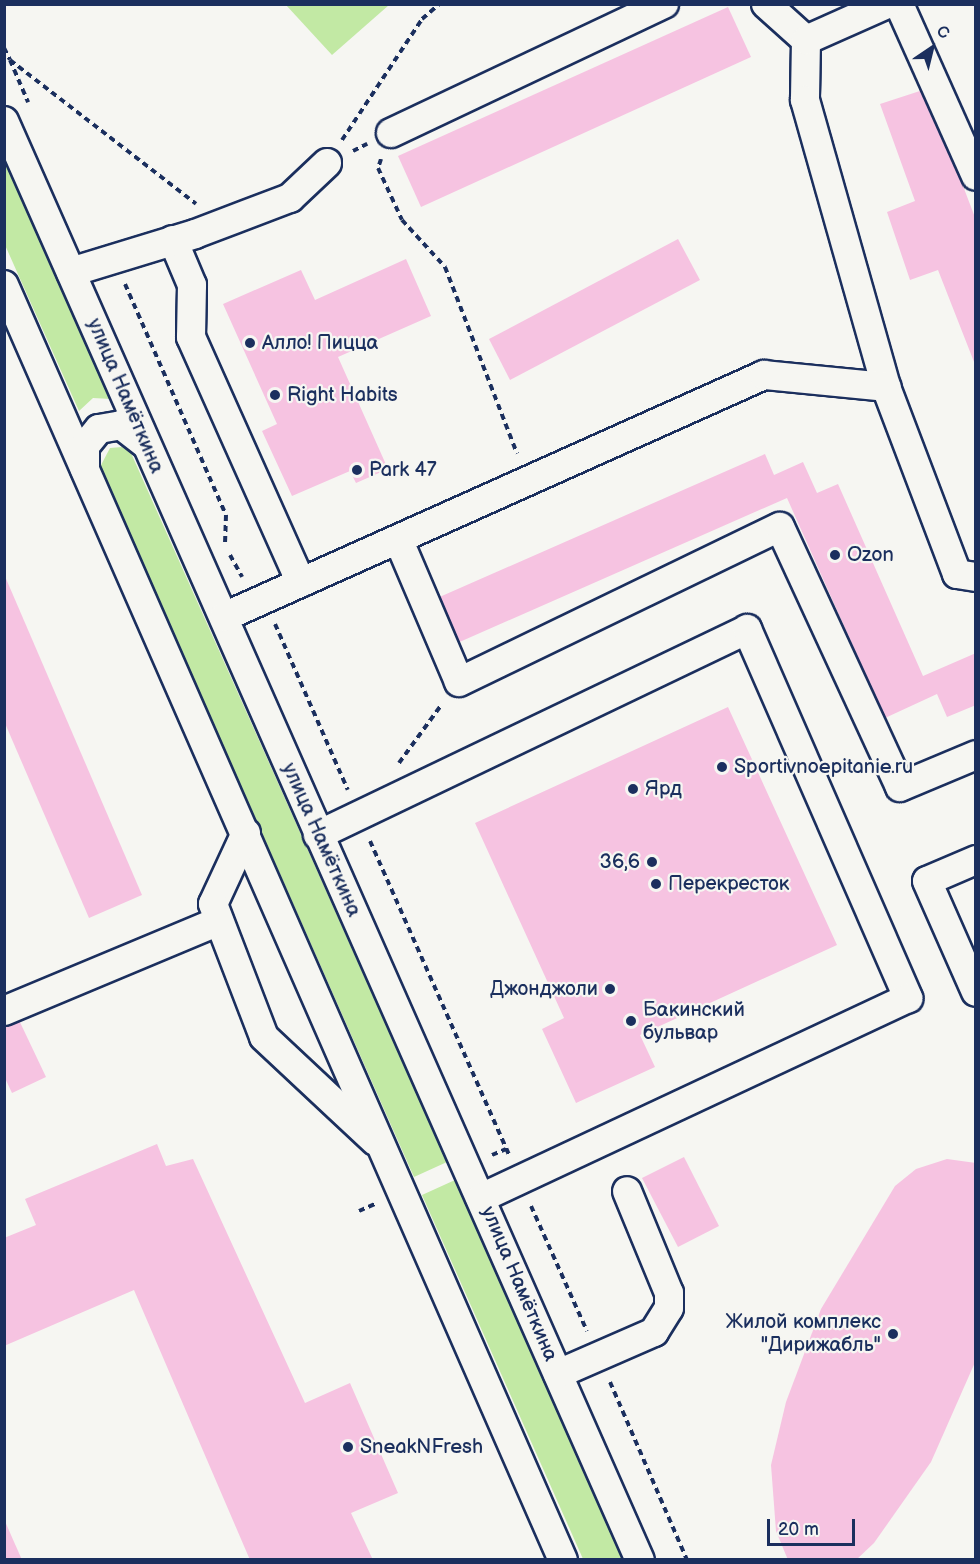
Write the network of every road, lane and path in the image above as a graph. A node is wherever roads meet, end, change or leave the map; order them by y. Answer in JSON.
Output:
{"nodes":[{"id":1,"x":439,"y":4,"type":"edge"},
{"id":2,"x":664,"y":4,"type":"edge"},
{"id":3,"x":766,"y":4,"type":"edge"},
{"id":4,"x":887,"y":4,"type":"edge"},
{"id":5,"x":899,"y":4,"type":"edge"},
{"id":6,"x":806,"y":40,"type":"junction"},
{"id":7,"x":4,"y":48,"type":"edge"},
{"id":8,"x":10,"y":60,"type":"junction"},
{"id":9,"x":32,"y":113,"type":"dead end"},
{"id":10,"x":4,"y":121,"type":"edge"},
{"id":11,"x":391,"y":133,"type":"junction"},
{"id":12,"x":327,"y":163,"type":"junction"},
{"id":13,"x":975,"y":176,"type":"edge"},
{"id":14,"x":222,"y":225,"type":"junction"},
{"id":15,"x":173,"y":240,"type":"junction"},
{"id":16,"x":106,"y":261,"type":"junction"},
{"id":17,"x":71,"y":272,"type":"junction"},
{"id":18,"x":4,"y":285,"type":"edge"},
{"id":19,"x":886,"y":387,"type":"junction"},
{"id":20,"x":146,"y":446,"type":"junction"},
{"id":21,"x":85,"y":469,"type":"junction"},
{"id":22,"x":527,"y":482,"type":"junction"},
{"id":23,"x":399,"y":541,"type":"junction"},
{"id":24,"x":975,"y":577,"type":"edge"},
{"id":25,"x":301,"y":583,"type":"junction"},
{"id":26,"x":264,"y":599,"type":"junction"},
{"id":27,"x":224,"y":617,"type":"junction"},
{"id":28,"x":459,"y":682,"type":"junction"},
{"id":29,"x":975,"y":755,"type":"edge"},
{"id":30,"x":396,"y":766,"type":"dead end"},
{"id":31,"x":359,"y":816,"type":"junction"},
{"id":32,"x":246,"y":833,"type":"junction"},
{"id":33,"x":318,"y":835,"type":"junction"},
{"id":34,"x":975,"y":861,"type":"edge"},
{"id":35,"x":216,"y":912,"type":"junction"},
{"id":36,"x":975,"y":992,"type":"edge"},
{"id":37,"x":4,"y":1011,"type":"edge"},
{"id":38,"x":382,"y":1148,"type":"junction"},
{"id":39,"x":627,"y":1191,"type":"dead end"},
{"id":40,"x":482,"y":1198,"type":"junction"},
{"id":41,"x":383,"y":1201,"type":"dead end"},
{"id":42,"x":360,"y":1211,"type":"dead end"},
{"id":43,"x":558,"y":1374,"type":"junction"},
{"id":44,"x":563,"y":1560,"type":"edge"},
{"id":45,"x":640,"y":1560,"type":"edge"}],
"edges":[{"from":1,"to":12,"type":"path"},
{"from":2,"to":11,"type":"street"},
{"from":3,"to":6,"type":"street"},
{"from":4,"to":6,"type":"street"},
{"from":5,"to":13,"type":"street"},
{"from":6,"to":19,"type":"street"},
{"from":7,"to":8,"type":"path"},
{"from":8,"to":9,"type":"path"},
{"from":8,"to":14,"type":"path"},
{"from":10,"to":17,"type":"street","name":"улица Намёткина"},
{"from":11,"to":12,"type":"path"},
{"from":11,"to":22,"type":"path"},
{"from":12,"to":14,"type":"street"},
{"from":14,"to":15,"type":"street"},
{"from":15,"to":16,"type":"street"},
{"from":15,"to":25,"type":"street"},
{"from":16,"to":17,"type":"street"},
{"from":16,"to":26,"type":"path"},
{"from":17,"to":20,"type":"street","name":"улица Намёткина"},
{"from":18,"to":21,"type":"street"},
{"from":19,"to":22,"type":"street"},
{"from":19,"to":24,"type":"street"},
{"from":20,"to":21,"type":"street"},
{"from":20,"to":27,"type":"street","name":"улица Намёткина"},
{"from":21,"to":32,"type":"street"},
{"from":22,"to":23,"type":"street"},
{"from":23,"to":25,"type":"street"},
{"from":23,"to":28,"type":"street"},
{"from":25,"to":26,"type":"street"},
{"from":26,"to":27,"type":"street"},
{"from":26,"to":31,"type":"path"},
{"from":27,"to":33,"type":"street","name":"улица Намёткина"},
{"from":28,"to":29,"type":"street"},
{"from":28,"to":30,"type":"path"},
{"from":31,"to":33,"type":"street"},
{"from":31,"to":40,"type":"street"},
{"from":32,"to":35,"type":"street"},
{"from":32,"to":38,"type":"street"},
{"from":33,"to":40,"type":"street","name":"улица Намёткина"},
{"from":34,"to":36,"type":"street"},
{"from":35,"to":37,"type":"street"},
{"from":35,"to":38,"type":"street"},
{"from":38,"to":44,"type":"street"},
{"from":39,"to":43,"type":"street"},
{"from":40,"to":43,"type":"street","name":"улица Намёткина"},
{"from":41,"to":42,"type":"path"},
{"from":43,"to":45,"type":"street","name":"улица Намёткина"}]}
